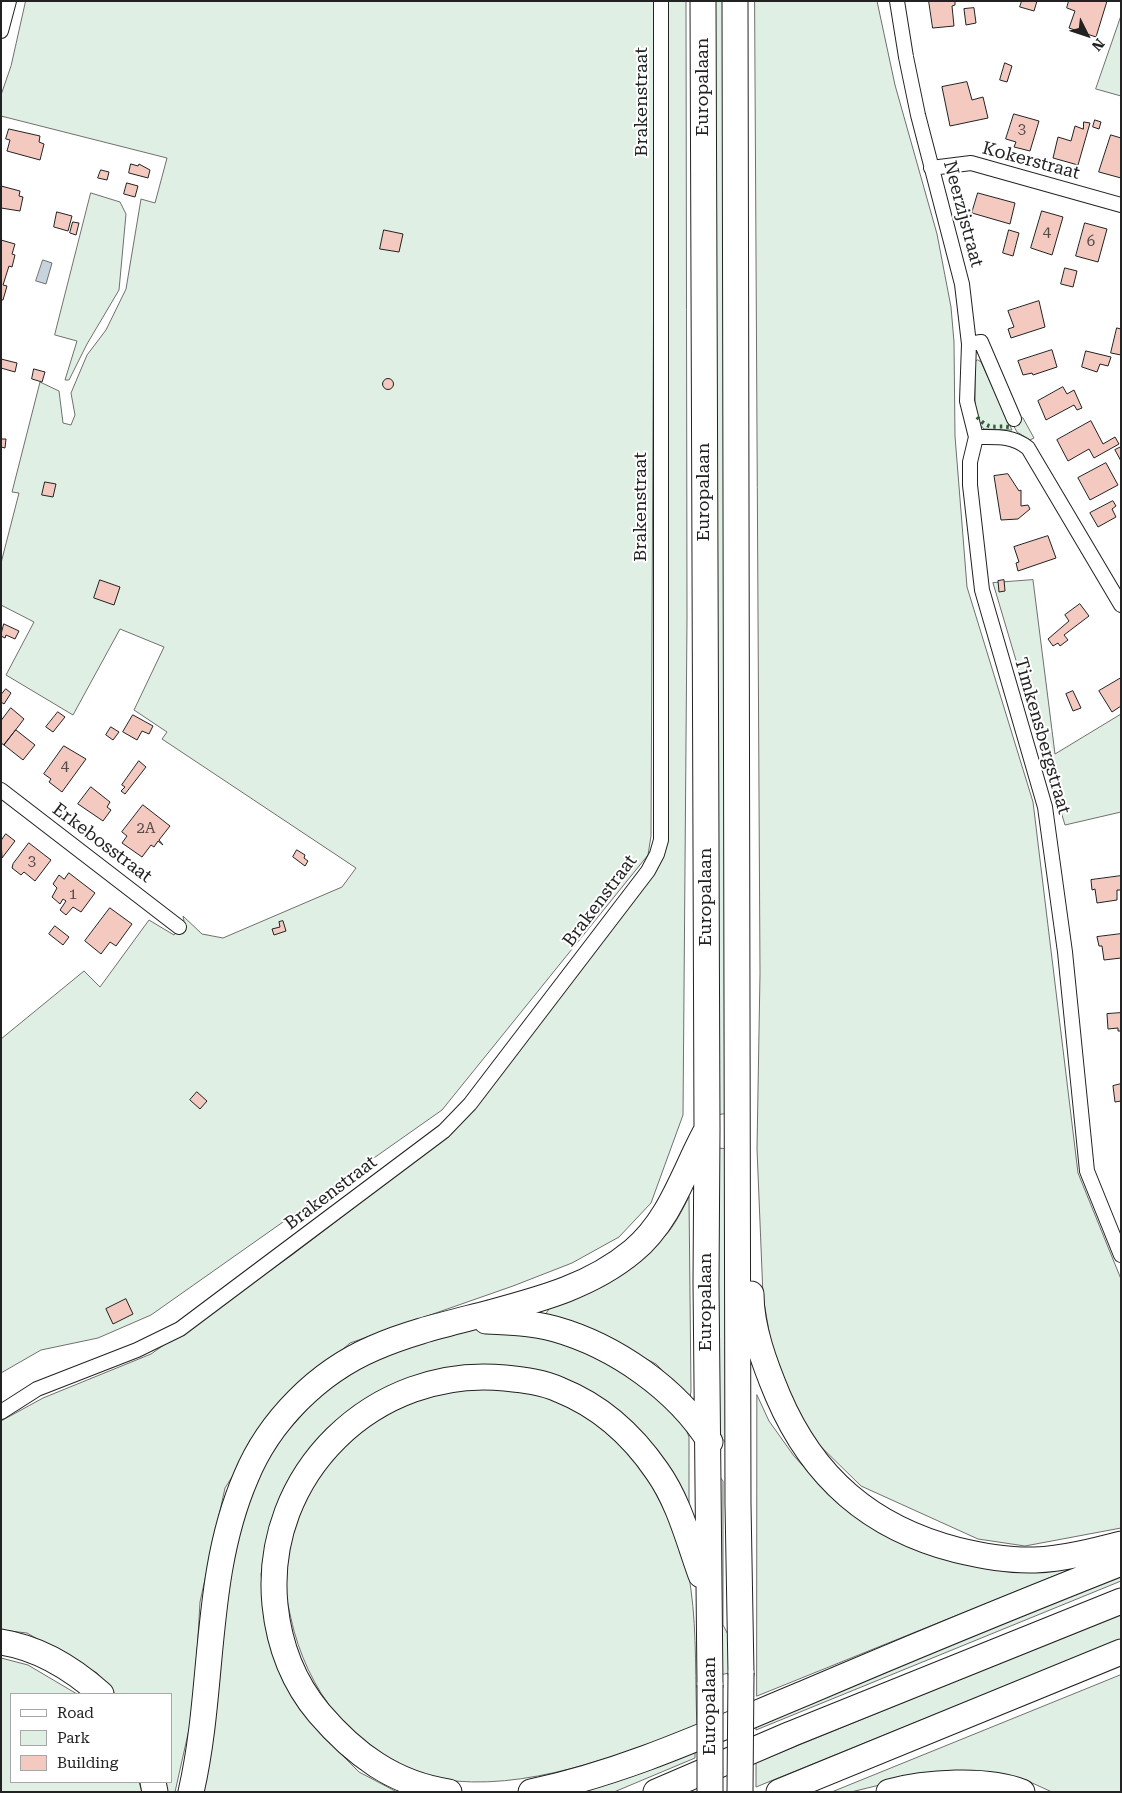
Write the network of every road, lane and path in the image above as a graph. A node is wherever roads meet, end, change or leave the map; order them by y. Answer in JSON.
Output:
{"nodes":[{"id":1,"x":10,"y":1,"type":"edge"},
{"id":2,"x":661,"y":1,"type":"edge"},
{"id":3,"x":703,"y":1,"type":"edge"},
{"id":4,"x":735,"y":1,"type":"edge"},
{"id":5,"x":898,"y":1,"type":"edge"},
{"id":6,"x":1,"y":31,"type":"edge"},
{"id":7,"x":931,"y":168,"type":"junction"},
{"id":8,"x":1121,"y":204,"type":"edge"},
{"id":9,"x":969,"y":344,"type":"junction"},
{"id":10,"x":1014,"y":419,"type":"dead end"},
{"id":11,"x":976,"y":437,"type":"junction"},
{"id":12,"x":1121,"y":605,"type":"edge"},
{"id":13,"x":1,"y":790,"type":"edge"},
{"id":14,"x":180,"y":927,"type":"dead end"},
{"id":15,"x":707,"y":1129,"type":"junction"},
{"id":16,"x":739,"y":1183,"type":"junction"},
{"id":17,"x":1121,"y":1255,"type":"edge"},
{"id":18,"x":466,"y":1320,"type":"junction"},
{"id":19,"x":1,"y":1412,"type":"edge"},
{"id":20,"x":707,"y":1438,"type":"junction"},
{"id":21,"x":738,"y":1504,"type":"junction"},
{"id":22,"x":1121,"y":1544,"type":"edge"},
{"id":23,"x":1121,"y":1563,"type":"edge"},
{"id":24,"x":708,"y":1593,"type":"junction"},
{"id":25,"x":1121,"y":1601,"type":"edge"},
{"id":26,"x":1,"y":1642,"type":"edge"},
{"id":27,"x":1121,"y":1652,"type":"edge"},
{"id":28,"x":101,"y":1693,"type":"edge"},
{"id":29,"x":191,"y":1792,"type":"edge"},
{"id":30,"x":449,"y":1792,"type":"edge"},
{"id":31,"x":531,"y":1792,"type":"edge"},
{"id":32,"x":656,"y":1792,"type":"edge"},
{"id":33,"x":710,"y":1792,"type":"edge"},
{"id":34,"x":740,"y":1792,"type":"edge"},
{"id":35,"x":779,"y":1792,"type":"edge"},
{"id":36,"x":888,"y":1792,"type":"edge"},
{"id":37,"x":1022,"y":1792,"type":"edge"}],
"edges":[{"from":1,"to":6,"type":"street"},
{"from":2,"to":19,"type":"street","name":"Brakenstraat"},
{"from":3,"to":15,"type":"highway","name":"Europalaan"},
{"from":4,"to":16,"type":"highway","name":"Europalaan"},
{"from":5,"to":7,"type":"street","name":"Neerzijstraat"},
{"from":7,"to":8,"type":"street","name":"Kokerstraat"},
{"from":7,"to":9,"type":"street","name":"Neerzijstraat"},
{"from":9,"to":10,"type":"street"},
{"from":9,"to":11,"type":"street","name":"Timkensbergstraat"},
{"from":11,"to":12,"type":"street"},
{"from":11,"to":17,"type":"street","name":"Timkensbergstraat"},
{"from":13,"to":14,"type":"street","name":"Erkebosstraat"},
{"from":15,"to":18,"type":"highway"},
{"from":15,"to":20,"type":"highway","name":"Europalaan"},
{"from":16,"to":21,"type":"highway","name":"Europalaan"},
{"from":16,"to":22,"type":"highway"},
{"from":18,"to":20,"type":"highway"},
{"from":18,"to":29,"type":"highway"},
{"from":20,"to":21,"type":"highway"},
{"from":20,"to":24,"type":"highway","name":"Europalaan"},
{"from":21,"to":34,"type":"highway","name":"Europalaan","bridge":true},
{"from":23,"to":31,"type":"highway"},
{"from":24,"to":30,"type":"highway"},
{"from":24,"to":33,"type":"highway","name":"Europalaan","bridge":true},
{"from":25,"to":32,"type":"highway"},
{"from":26,"to":28,"type":"highway"},
{"from":27,"to":35,"type":"highway"},
{"from":36,"to":37,"type":"highway"}]}
